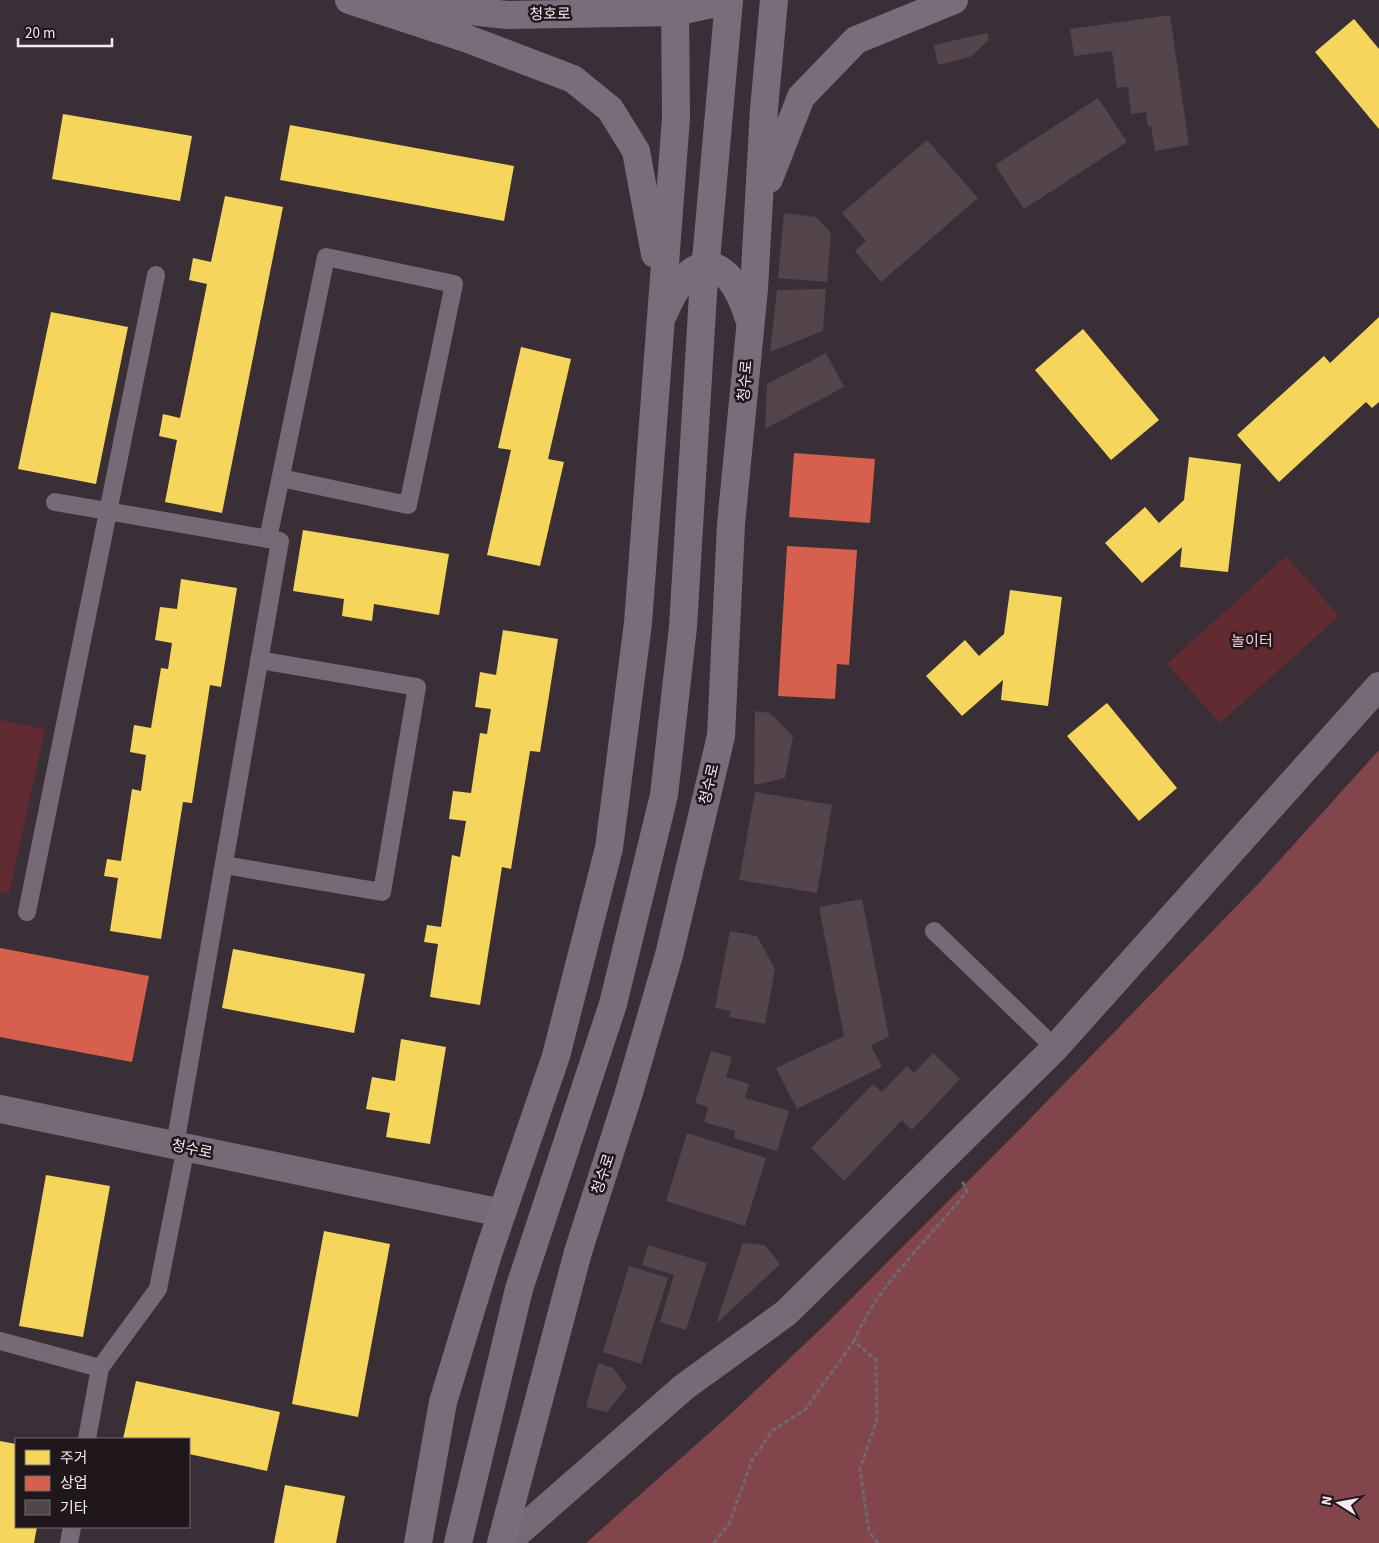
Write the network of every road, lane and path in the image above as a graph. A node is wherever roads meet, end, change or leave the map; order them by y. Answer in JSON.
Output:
{"nodes":[{"id":1,"x":350,"y":0,"type":"edge"},
{"id":2,"x":370,"y":0,"type":"edge"},
{"id":3,"x":729,"y":0,"type":"edge"},
{"id":4,"x":774,"y":0,"type":"edge"},
{"id":5,"x":954,"y":0,"type":"edge"},
{"id":6,"x":675,"y":6,"type":"edge"},
{"id":7,"x":156,"y":274,"type":"dead end"},
{"id":8,"x":754,"y":289,"type":"junction"},
{"id":9,"x":662,"y":292,"type":"junction"},
{"id":10,"x":750,"y":323,"type":"junction"},
{"id":11,"x":660,"y":324,"type":"junction"},
{"id":12,"x":281,"y":478,"type":"junction"},
{"id":13,"x":55,"y":502,"type":"dead end"},
{"id":14,"x":108,"y":511,"type":"junction"},
{"id":15,"x":268,"y":539,"type":"junction"},
{"id":16,"x":259,"y":660,"type":"junction"},
{"id":17,"x":1379,"y":686,"type":"edge"},
{"id":18,"x":224,"y":865,"type":"junction"},
{"id":19,"x":27,"y":912,"type":"dead end"},
{"id":20,"x":934,"y":931,"type":"dead end"},
{"id":21,"x":1055,"y":1048,"type":"junction"},
{"id":22,"x":0,"y":1108,"type":"edge"},
{"id":23,"x":181,"y":1146,"type":"junction"},
{"id":24,"x":949,"y":1153,"type":"junction"},
{"id":25,"x":502,"y":1213,"type":"junction"},
{"id":26,"x":0,"y":1341,"type":"edge"},
{"id":27,"x":854,"y":1341,"type":"junction"},
{"id":28,"x":100,"y":1368,"type":"junction"},
{"id":29,"x":88,"y":1438,"type":"edge"},
{"id":30,"x":72,"y":1528,"type":"edge"},
{"id":31,"x":69,"y":1543,"type":"edge"},
{"id":32,"x":418,"y":1543,"type":"edge"},
{"id":33,"x":458,"y":1543,"type":"edge"},
{"id":34,"x":502,"y":1543,"type":"edge"},
{"id":35,"x":506,"y":1543,"type":"edge"},
{"id":36,"x":714,"y":1543,"type":"edge"},
{"id":37,"x":878,"y":1543,"type":"edge"}],
"edges":[{"from":1,"to":9,"type":"main road"},
{"from":2,"to":6,"type":"main road","name":"청호로"},
{"from":3,"to":6,"type":"main road","name":"청호로"},
{"from":3,"to":33,"type":"main road"},
{"from":4,"to":8,"type":"main road","name":"청수로"},
{"from":5,"to":8,"type":"main road"},
{"from":6,"to":9,"type":"main road"},
{"from":7,"to":14,"type":"lane"},
{"from":8,"to":10,"type":"main road","name":"청수로"},
{"from":9,"to":11,"type":"main road"},
{"from":10,"to":11,"type":"main road"},
{"from":10,"to":34,"type":"main road","name":"청수로"},
{"from":11,"to":25,"type":"main road"},
{"from":12,"to":12,"type":"lane"},
{"from":12,"to":15,"type":"lane"},
{"from":13,"to":14,"type":"lane"},
{"from":14,"to":15,"type":"lane"},
{"from":14,"to":19,"type":"lane"},
{"from":15,"to":16,"type":"lane"},
{"from":16,"to":18,"type":"lane"},
{"from":16,"to":18,"type":"lane"},
{"from":17,"to":21,"type":"street"},
{"from":18,"to":23,"type":"lane"},
{"from":20,"to":21,"type":"lane"},
{"from":21,"to":24,"type":"street"},
{"from":22,"to":23,"type":"street","name":"청수로"},
{"from":23,"to":25,"type":"street","name":"청수로"},
{"from":23,"to":28,"type":"lane"},
{"from":24,"to":27,"type":"path"},
{"from":24,"to":35,"type":"street"},
{"from":25,"to":32,"type":"main road"},
{"from":26,"to":28,"type":"lane"},
{"from":27,"to":36,"type":"path"},
{"from":27,"to":37,"type":"path"},
{"from":28,"to":29,"type":"lane"},
{"from":30,"to":31,"type":"lane"}]}
